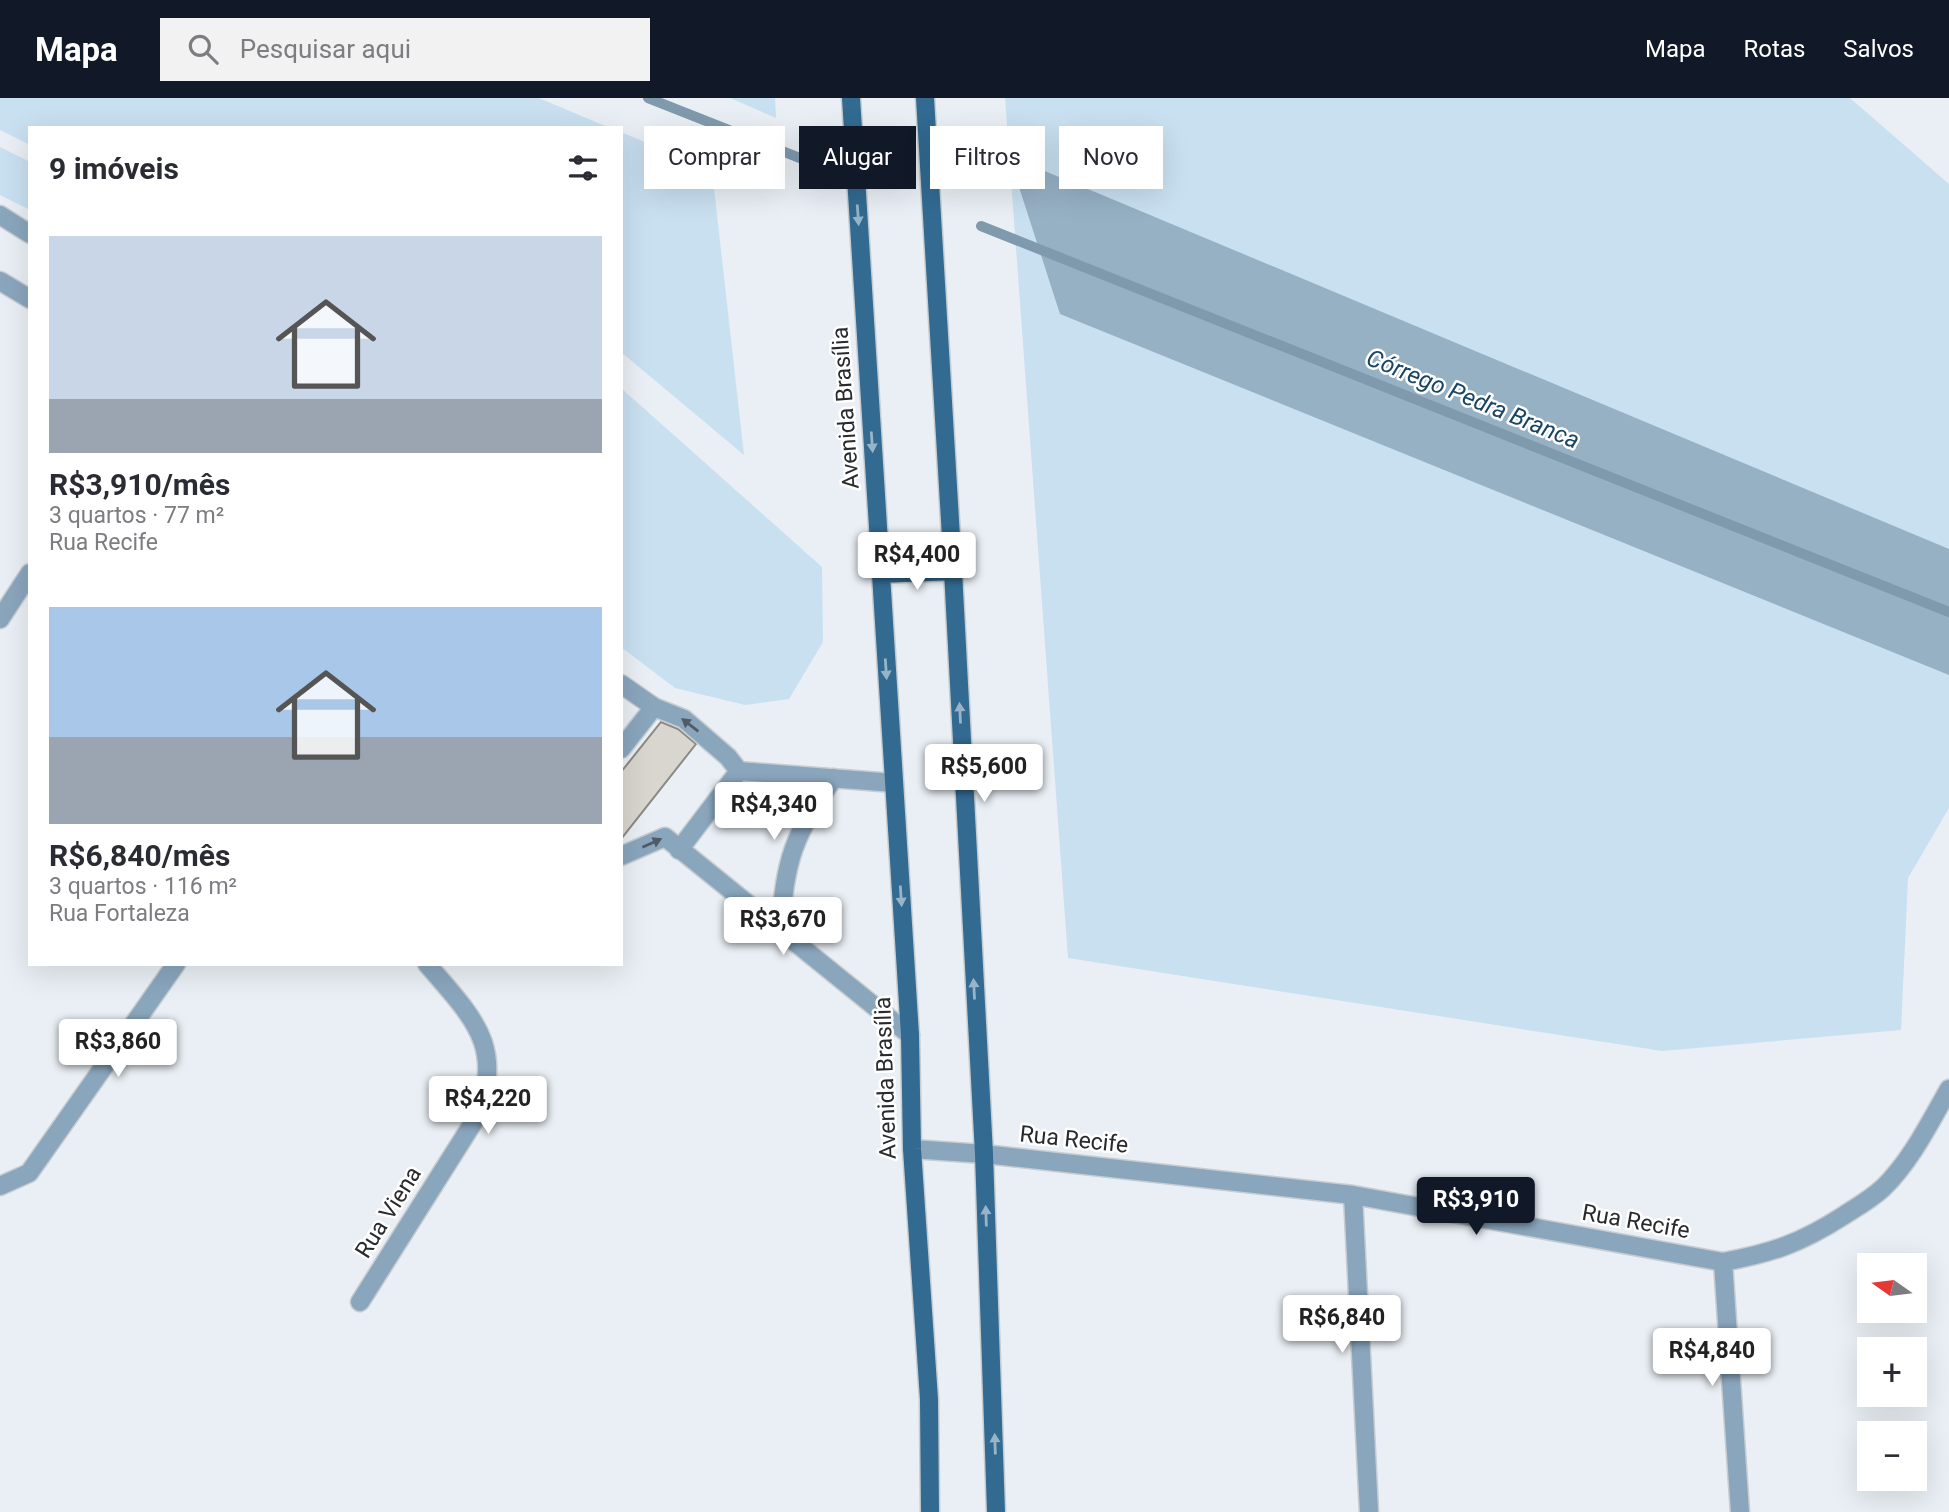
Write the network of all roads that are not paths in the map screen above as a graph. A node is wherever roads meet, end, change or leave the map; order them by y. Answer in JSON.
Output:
{"nodes":[{"id":1,"x":851,"y":98,"type":"edge"},
{"id":2,"x":925,"y":98,"type":"edge"},
{"id":3,"x":0,"y":215,"type":"edge"},
{"id":4,"x":28,"y":233,"type":"edge"},
{"id":5,"x":0,"y":281,"type":"edge"},
{"id":6,"x":28,"y":298,"type":"edge"},
{"id":7,"x":953,"y":571,"type":"junction"},
{"id":8,"x":880,"y":574,"type":"junction"},
{"id":9,"x":28,"y":576,"type":"edge"},
{"id":10,"x":0,"y":619,"type":"edge"},
{"id":11,"x":623,"y":685,"type":"edge"},
{"id":12,"x":654,"y":707,"type":"junction"},
{"id":13,"x":623,"y":746,"type":"edge"},
{"id":14,"x":739,"y":771,"type":"junction"},
{"id":15,"x":834,"y":778,"type":"junction"},
{"id":16,"x":894,"y":783,"type":"junction"},
{"id":17,"x":679,"y":850,"type":"junction"},
{"id":18,"x":623,"y":855,"type":"edge"},
{"id":19,"x":781,"y":930,"type":"junction"},
{"id":20,"x":175,"y":966,"type":"edge"},
{"id":21,"x":429,"y":966,"type":"edge"},
{"id":22,"x":910,"y":1035,"type":"junction"},
{"id":23,"x":1949,"y":1089,"type":"edge"},
{"id":24,"x":912,"y":1149,"type":"junction"},
{"id":25,"x":984,"y":1154,"type":"junction"},
{"id":26,"x":0,"y":1186,"type":"edge"},
{"id":27,"x":1353,"y":1195,"type":"junction"},
{"id":28,"x":1723,"y":1262,"type":"junction"},
{"id":29,"x":360,"y":1302,"type":"dead end"},
{"id":30,"x":930,"y":1512,"type":"edge"},
{"id":31,"x":996,"y":1512,"type":"edge"},
{"id":32,"x":1369,"y":1512,"type":"edge"},
{"id":33,"x":1740,"y":1512,"type":"edge"}],
"edges":[{"from":1,"to":8,"type":"main road","name":"Avenida Brasília","one_way":true},
{"from":2,"to":7,"type":"main road"},
{"from":3,"to":4,"type":"street"},
{"from":5,"to":6,"type":"street"},
{"from":7,"to":8,"type":"main road"},
{"from":25,"to":7,"type":"main road","one_way":true},
{"from":8,"to":16,"type":"main road","name":"Avenida Brasília","one_way":true},
{"from":9,"to":10,"type":"street"},
{"from":11,"to":12,"type":"street"},
{"from":12,"to":13,"type":"street"},
{"from":14,"to":12,"type":"street","one_way":true},
{"from":14,"to":15,"type":"street"},
{"from":14,"to":17,"type":"street"},
{"from":15,"to":16,"type":"street"},
{"from":15,"to":19,"type":"street"},
{"from":16,"to":22,"type":"main road","name":"Avenida Brasília","one_way":true},
{"from":18,"to":17,"type":"street","one_way":true},
{"from":17,"to":19,"type":"street"},
{"from":19,"to":22,"type":"street"},
{"from":20,"to":26,"type":"street"},
{"from":21,"to":29,"type":"street","name":"Rua Viena"},
{"from":22,"to":24,"type":"main road","name":"Avenida Brasília"},
{"from":23,"to":28,"type":"street","name":"Rua Recife"},
{"from":24,"to":25,"type":"street","name":"Rua Recife"},
{"from":24,"to":30,"type":"main road","name":"Avenida Brasília"},
{"from":25,"to":27,"type":"street","name":"Rua Recife"},
{"from":31,"to":25,"type":"main road","one_way":true},
{"from":27,"to":28,"type":"street","name":"Rua Recife"},
{"from":27,"to":32,"type":"street"},
{"from":28,"to":33,"type":"street"}]}
